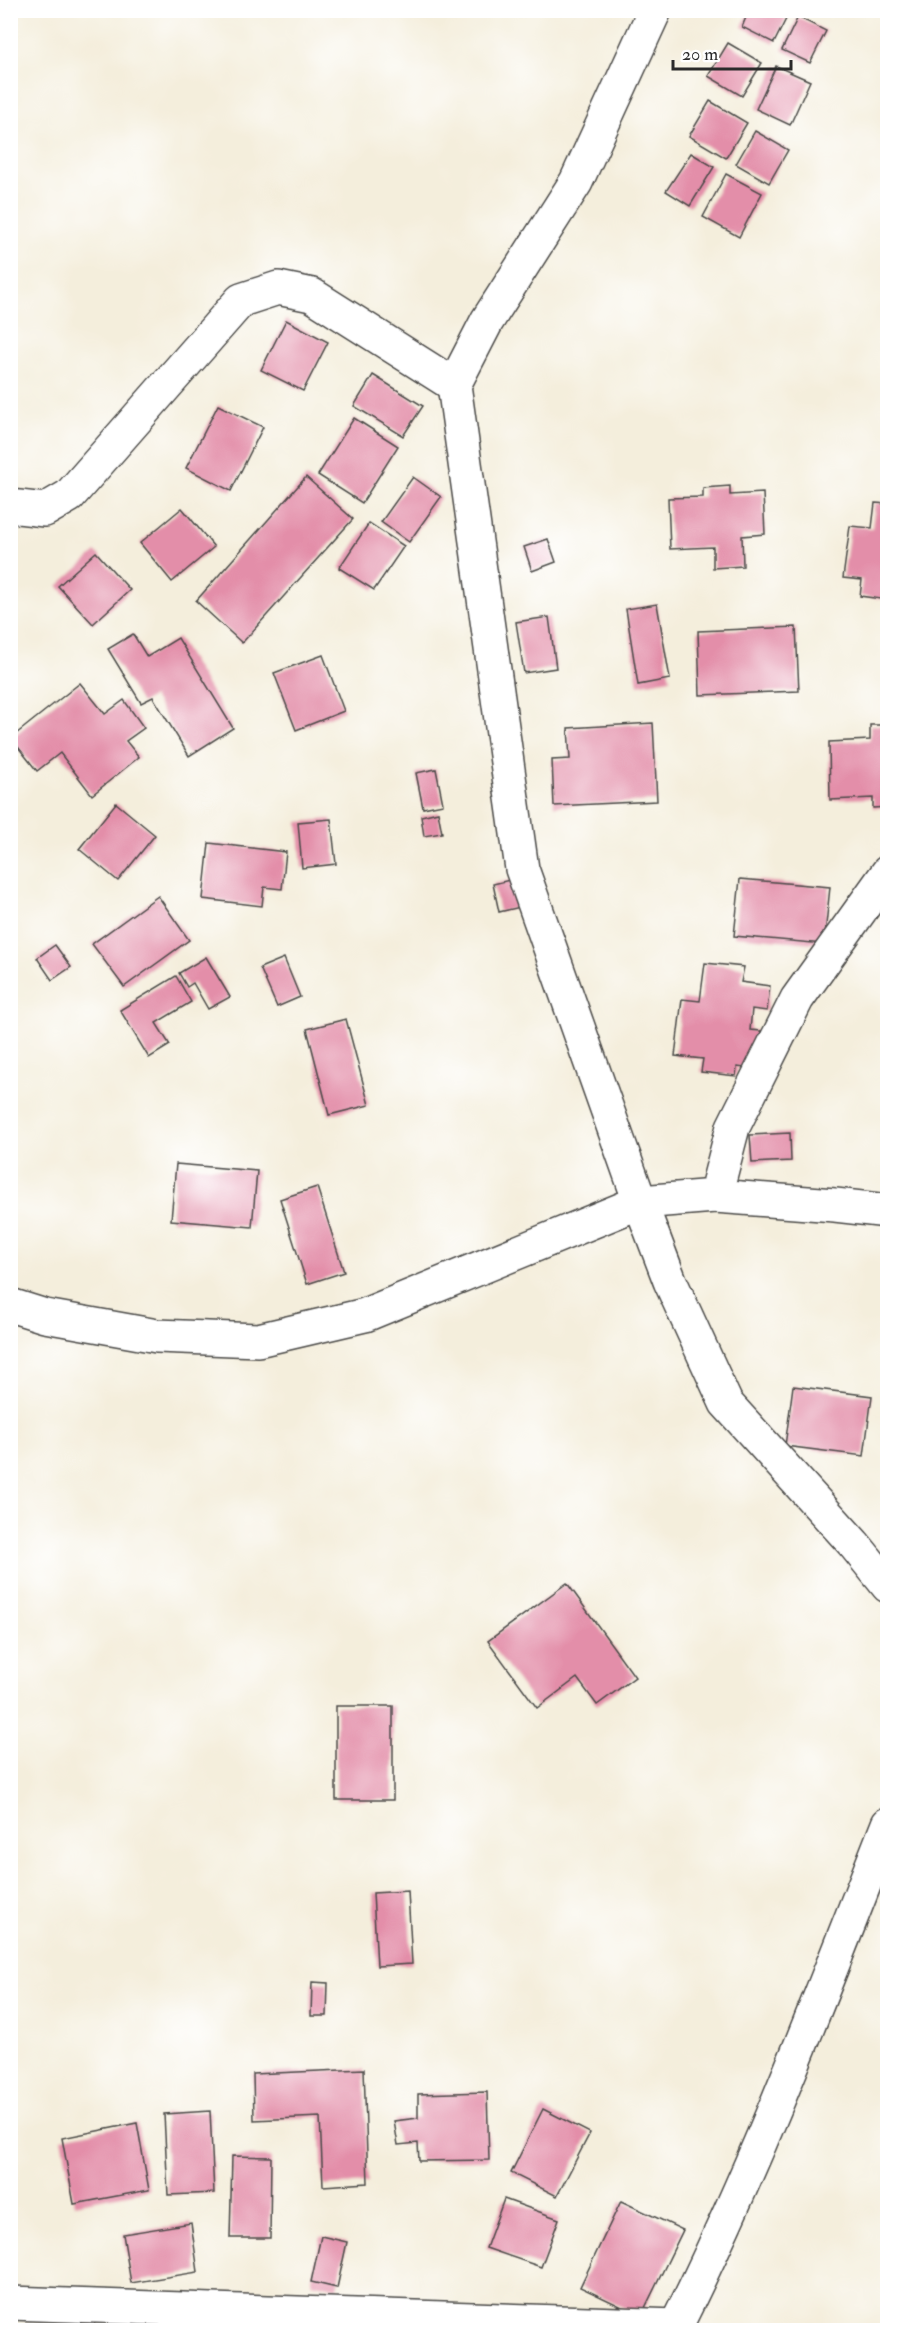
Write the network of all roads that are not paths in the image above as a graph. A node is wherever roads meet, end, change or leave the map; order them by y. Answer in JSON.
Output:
{"nodes":[{"id":1,"x":655,"y":10,"type":"edge"},
{"id":2,"x":454,"y":385,"type":"junction"},
{"id":3,"x":10,"y":506,"type":"edge"},
{"id":4,"x":888,"y":872,"type":"edge"},
{"id":5,"x":715,"y":1196,"type":"junction"},
{"id":6,"x":640,"y":1202,"type":"junction"},
{"id":7,"x":888,"y":1211,"type":"edge"},
{"id":8,"x":10,"y":1305,"type":"edge"},
{"id":9,"x":888,"y":1586,"type":"edge"},
{"id":10,"x":888,"y":1824,"type":"edge"},
{"id":11,"x":10,"y":2303,"type":"edge"},
{"id":12,"x":676,"y":2328,"type":"edge"}],
"edges":[{"from":1,"to":2,"type":"street"},
{"from":2,"to":3,"type":"street"},
{"from":2,"to":6,"type":"street"},
{"from":4,"to":5,"type":"street"},
{"from":5,"to":6,"type":"street"},
{"from":5,"to":7,"type":"street"},
{"from":6,"to":8,"type":"street"},
{"from":6,"to":9,"type":"street"},
{"from":10,"to":12,"type":"street"},
{"from":11,"to":12,"type":"street"}]}
